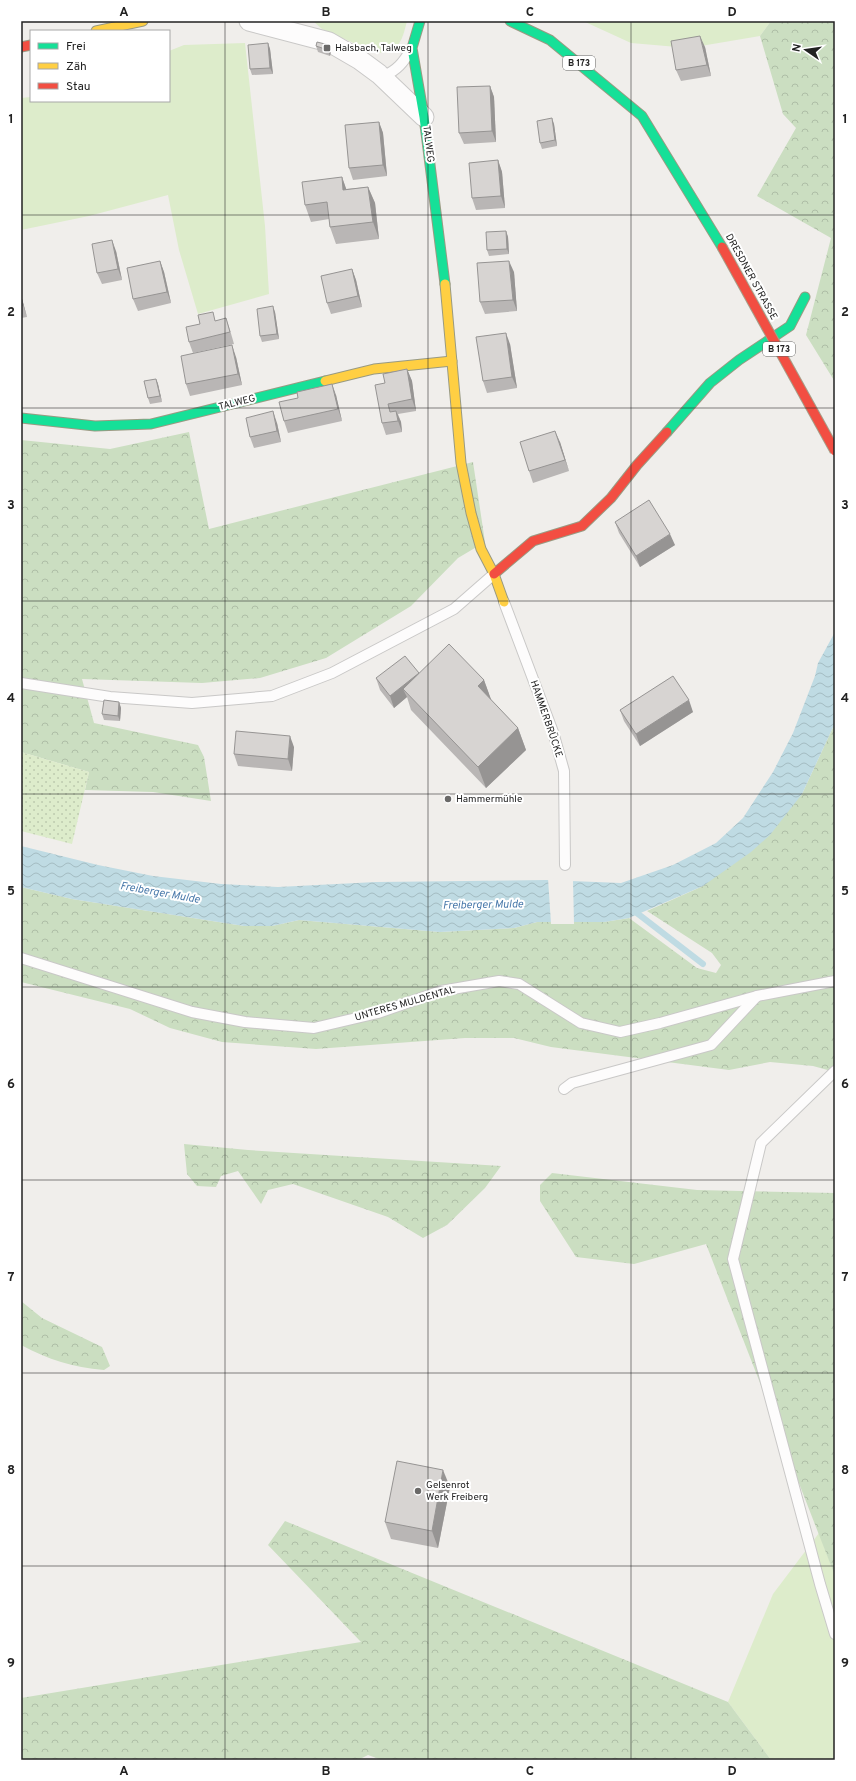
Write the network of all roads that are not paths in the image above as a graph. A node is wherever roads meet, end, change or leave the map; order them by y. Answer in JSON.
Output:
{"nodes":[{"id":1,"x":143,"y":21,"type":"edge"},
{"id":2,"x":249,"y":21,"type":"edge"},
{"id":3,"x":420,"y":21,"type":"edge"},
{"id":4,"x":510,"y":21,"type":"edge"},
{"id":5,"x":101,"y":30,"type":"edge"},
{"id":6,"x":412,"y":48,"type":"junction"},
{"id":7,"x":379,"y":74,"type":"junction"},
{"id":8,"x":642,"y":116,"type":"joint"},
{"id":9,"x":424,"y":117,"type":"junction"},
{"id":10,"x":806,"y":297,"type":"dead end"},
{"id":11,"x":452,"y":361,"type":"junction"},
{"id":12,"x":21,"y":418,"type":"edge"},
{"id":13,"x":835,"y":451,"type":"edge"},
{"id":14,"x":494,"y":574,"type":"junction"},
{"id":15,"x":504,"y":602,"type":"joint"},
{"id":16,"x":21,"y":683,"type":"edge"},
{"id":17,"x":565,"y":865,"type":"dead end"},
{"id":18,"x":21,"y":958,"type":"edge"},
{"id":19,"x":835,"y":981,"type":"edge"},
{"id":20,"x":757,"y":996,"type":"junction"},
{"id":21,"x":835,"y":1071,"type":"edge"},
{"id":22,"x":564,"y":1089,"type":"dead end"},
{"id":23,"x":835,"y":1634,"type":"edge"}],
"edges":[{"from":1,"to":5,"type":"street"},
{"from":2,"to":7,"type":"street","name":"TALWEG"},
{"from":3,"to":6,"type":"street","name":"TALWEG"},
{"from":4,"to":8,"type":"street","name":"B 173","number":"B 173"},
{"from":6,"to":7,"type":"lane"},
{"from":6,"to":9,"type":"street","name":"TALWEG"},
{"from":7,"to":9,"type":"street","name":"TALWEG"},
{"from":8,"to":13,"type":"street","name":"DRESDNER STRASSE","number":"B 173","bridge":true},
{"from":9,"to":11,"type":"street","name":"TALWEG"},
{"from":10,"to":14,"type":"street"},
{"from":11,"to":12,"type":"street","name":"TALWEG"},
{"from":11,"to":14,"type":"street","name":"TALWEG"},
{"from":14,"to":15,"type":"street","name":"TALWEG"},
{"from":14,"to":16,"type":"lane"},
{"from":15,"to":17,"type":"lane","name":"HAMMERBRÜCKE"},
{"from":18,"to":20,"type":"lane","name":"UNTERES MULDENTAL"},
{"from":19,"to":20,"type":"lane","name":"UNTERES MULDENTAL"},
{"from":20,"to":22,"type":"lane"},
{"from":21,"to":23,"type":"lane"}]}
